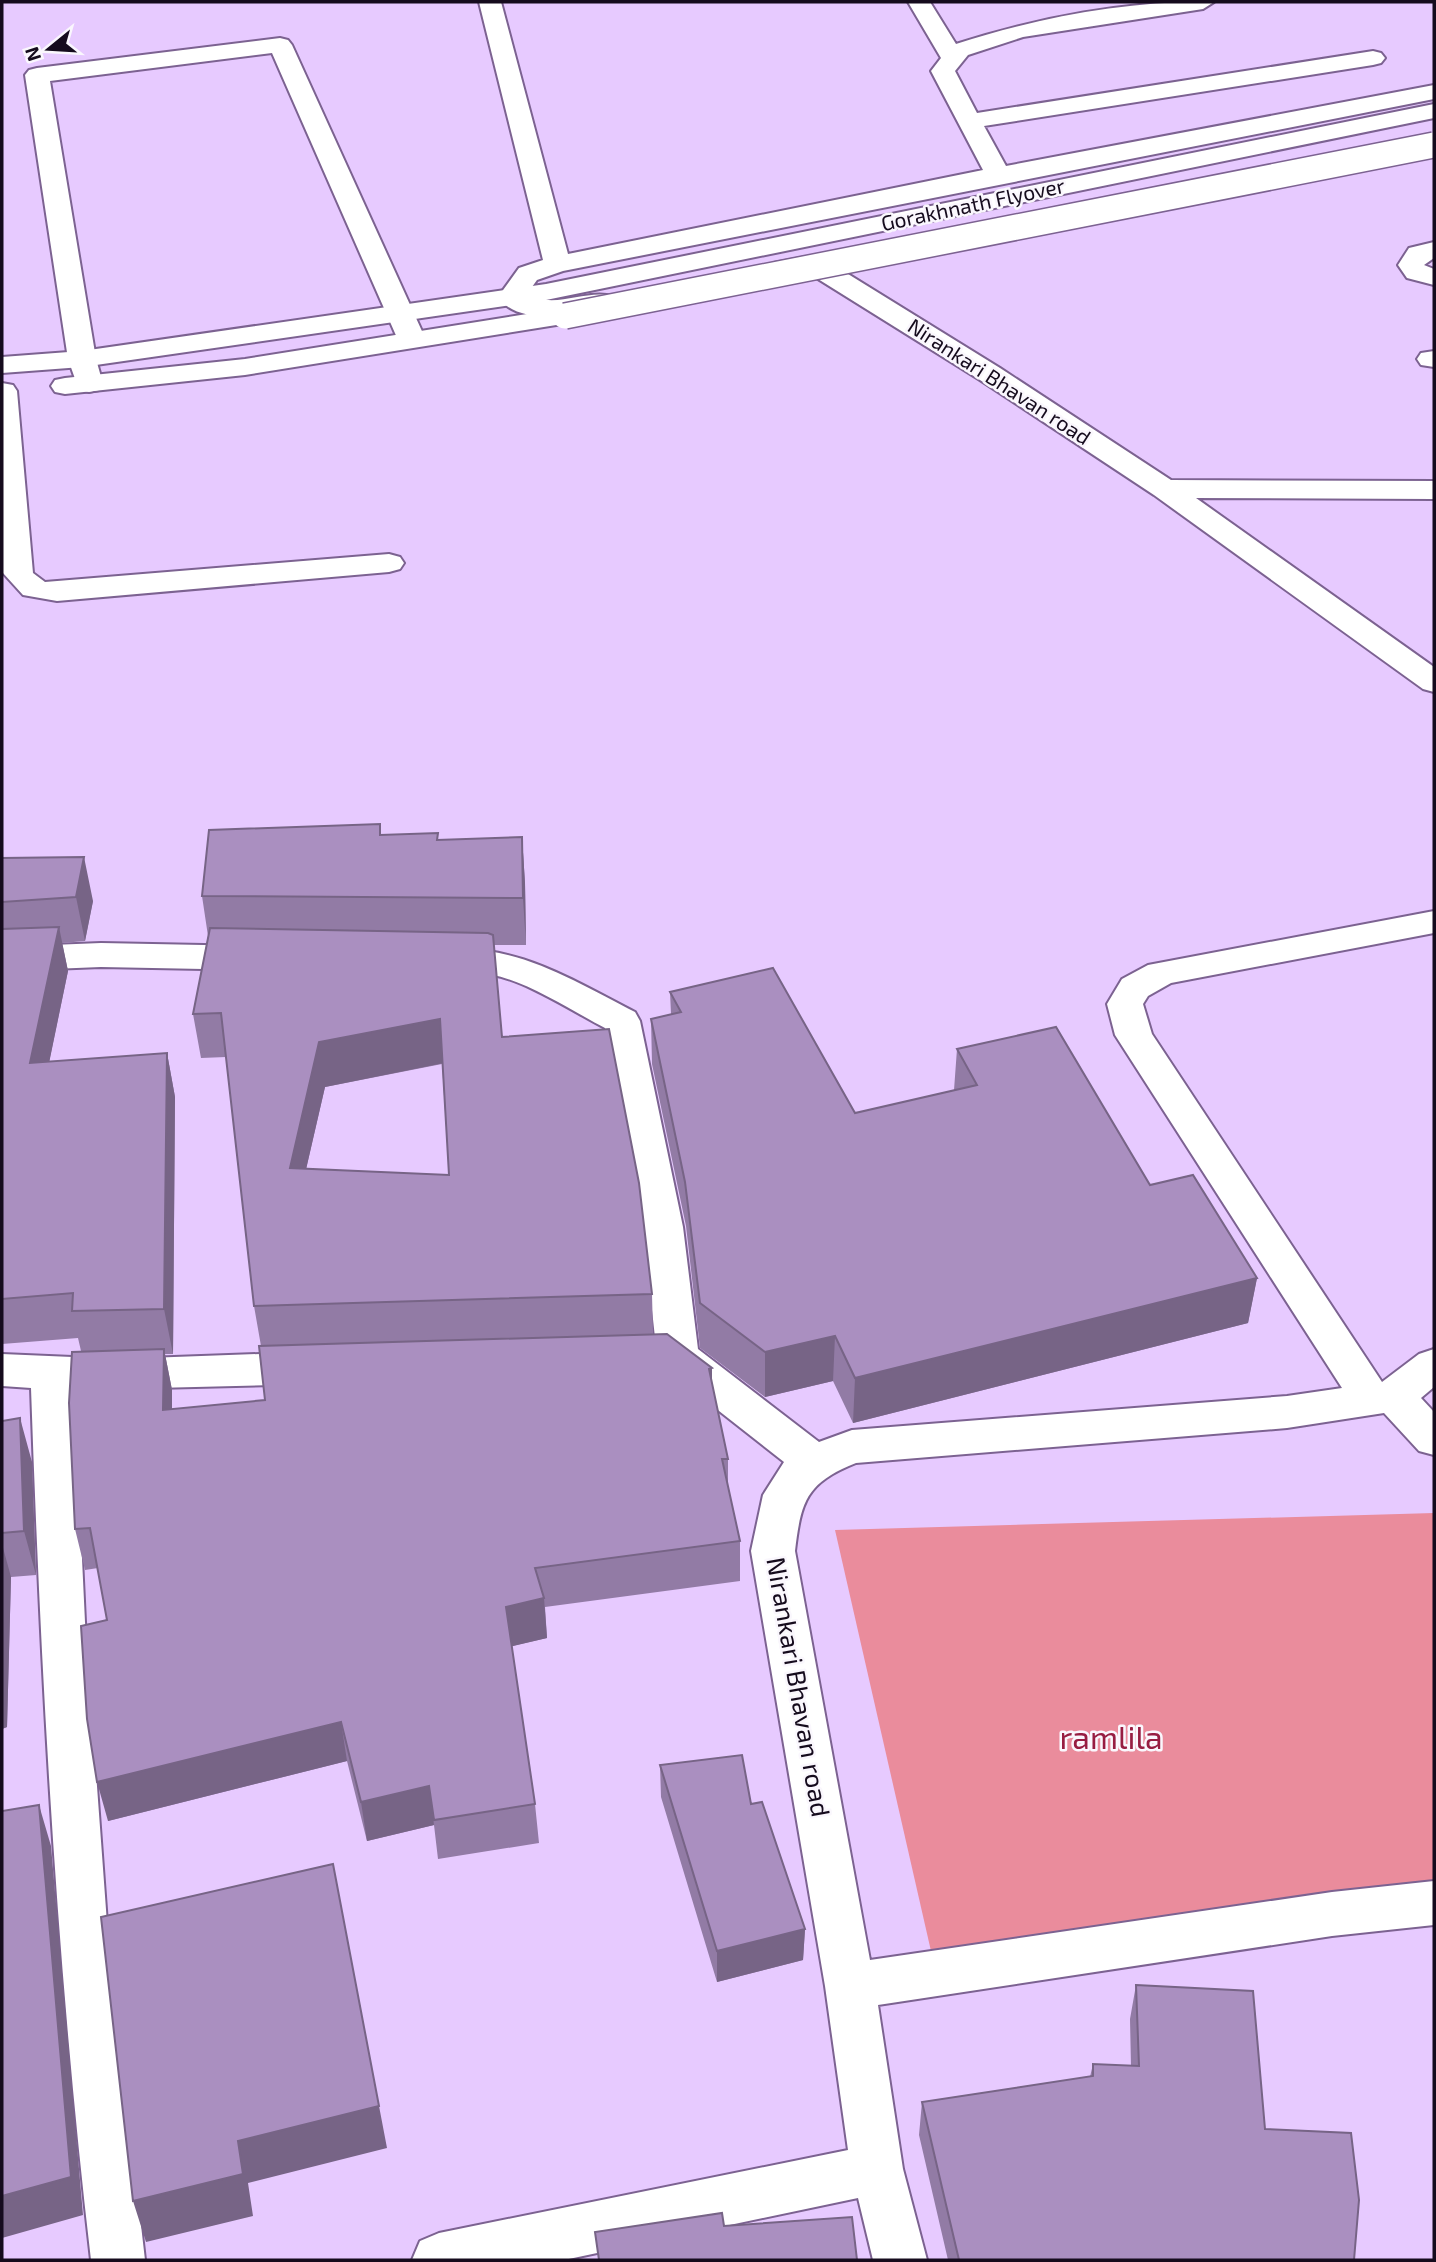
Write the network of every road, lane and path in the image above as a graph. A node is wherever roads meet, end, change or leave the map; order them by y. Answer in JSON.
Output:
{"nodes":[{"id":1,"x":490,"y":2,"type":"edge"},
{"id":2,"x":919,"y":2,"type":"edge"},
{"id":3,"x":1203,"y":2,"type":"edge"},
{"id":4,"x":1373,"y":58,"type":"dead end"},
{"id":5,"x":953,"y":59,"type":"junction"},
{"id":6,"x":1434,"y":92,"type":"edge"},
{"id":7,"x":1434,"y":111,"type":"edge"},
{"id":8,"x":970,"y":121,"type":"junction"},
{"id":9,"x":1434,"y":145,"type":"edge"},
{"id":10,"x":998,"y":175,"type":"junction"},
{"id":11,"x":1434,"y":250,"type":"edge"},
{"id":12,"x":557,"y":264,"type":"junction"},
{"id":13,"x":1434,"y":277,"type":"edge"},
{"id":14,"x":511,"y":297,"type":"junction"},
{"id":15,"x":402,"y":312,"type":"junction"},
{"id":16,"x":412,"y":340,"type":"junction"},
{"id":17,"x":2,"y":365,"type":"edge"},
{"id":18,"x":86,"y":372,"type":"junction"},
{"id":19,"x":2,"y":391,"type":"edge"},
{"id":20,"x":1164,"y":489,"type":"junction"},
{"id":21,"x":1434,"y":489,"type":"edge"},
{"id":22,"x":388,"y":564,"type":"dead end"},
{"id":23,"x":1434,"y":682,"type":"edge"},
{"id":24,"x":1434,"y":922,"type":"edge"},
{"id":25,"x":2,"y":958,"type":"edge"},
{"id":26,"x":292,"y":959,"type":"edge"},
{"id":27,"x":415,"y":961,"type":"edge"},
{"id":28,"x":678,"y":1356,"type":"junction"},
{"id":29,"x":637,"y":1357,"type":"edge"},
{"id":30,"x":1434,"y":1365,"type":"edge"},
{"id":31,"x":349,"y":1367,"type":"edge"},
{"id":32,"x":2,"y":1370,"type":"edge"},
{"id":33,"x":52,"y":1375,"type":"junction"},
{"id":34,"x":1400,"y":1396,"type":"edge"},
{"id":35,"x":1434,"y":1439,"type":"edge"},
{"id":36,"x":813,"y":1461,"type":"junction"},
{"id":37,"x":1434,"y":1903,"type":"edge"},
{"id":38,"x":850,"y":1986,"type":"junction"},
{"id":39,"x":877,"y":2169,"type":"junction"},
{"id":40,"x":118,"y":2260,"type":"edge"},
{"id":41,"x":439,"y":2260,"type":"edge"},
{"id":42,"x":900,"y":2260,"type":"edge"}],
"edges":[{"from":1,"to":12,"type":"street"},
{"from":2,"to":5,"type":"street"},
{"from":3,"to":5,"type":"street"},
{"from":4,"to":8,"type":"street"},
{"from":5,"to":8,"type":"street"},
{"from":6,"to":10,"type":"street"},
{"from":7,"to":14,"type":"street","name":"Gorakhnath Flyover"},
{"from":8,"to":10,"type":"street"},
{"from":9,"to":16,"type":"street","name":"Gorakhnath Flyover","bridge":true},
{"from":10,"to":12,"type":"street"},
{"from":11,"to":13,"type":"street"},
{"from":12,"to":14,"type":"street"},
{"from":14,"to":15,"type":"street","name":"Gorakhnath Flyover"},
{"from":14,"to":20,"type":"street","name":"Nirankari Bhavan road"},
{"from":15,"to":16,"type":"street"},
{"from":15,"to":18,"type":"street","name":"Gorakhnath Flyover"},
{"from":15,"to":18,"type":"street"},
{"from":16,"to":18,"type":"street","name":"Gorakhnath Flyover"},
{"from":17,"to":18,"type":"street"},
{"from":18,"to":19,"type":"street"},
{"from":19,"to":22,"type":"street"},
{"from":20,"to":21,"type":"street"},
{"from":20,"to":23,"type":"street","name":"Nirankari Bhavan road"},
{"from":24,"to":34,"type":"street"},
{"from":25,"to":26,"type":"street"},
{"from":27,"to":28,"type":"street"},
{"from":28,"to":29,"type":"street"},
{"from":28,"to":36,"type":"street"},
{"from":30,"to":34,"type":"street","name":"Nirankari Bhavan road"},
{"from":31,"to":33,"type":"street"},
{"from":32,"to":33,"type":"street"},
{"from":33,"to":40,"type":"street"},
{"from":34,"to":35,"type":"street"},
{"from":34,"to":36,"type":"street","name":"Nirankari Bhavan road"},
{"from":36,"to":38,"type":"street","name":"Nirankari Bhavan road"},
{"from":37,"to":38,"type":"street"},
{"from":38,"to":39,"type":"street","name":"Nirankari Bhavan road"},
{"from":39,"to":41,"type":"street"},
{"from":39,"to":42,"type":"street","name":"Nirankari Bhavan road"}]}
